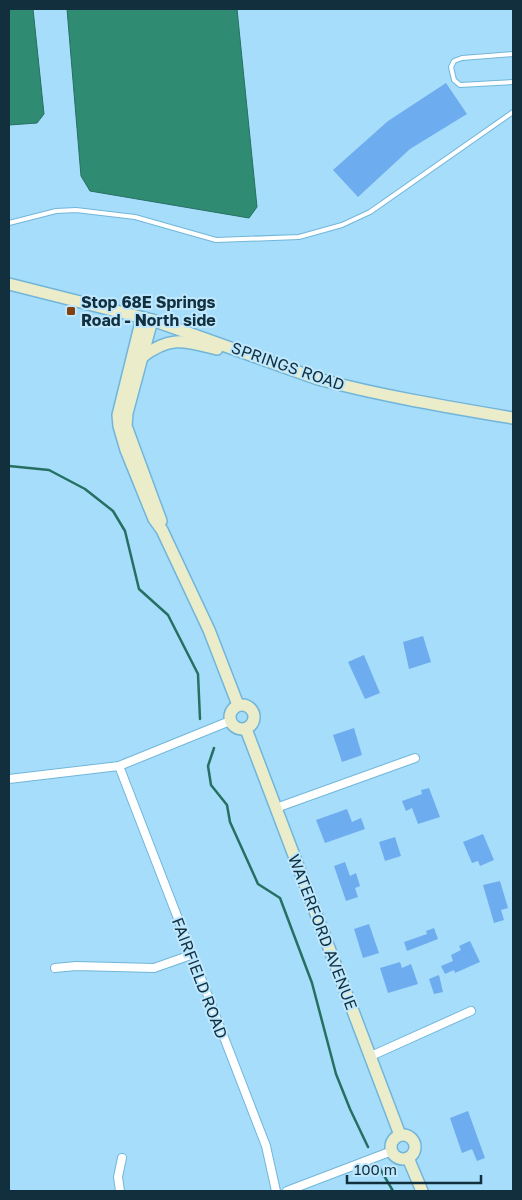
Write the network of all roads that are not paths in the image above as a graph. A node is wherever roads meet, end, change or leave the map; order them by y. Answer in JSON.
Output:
{"nodes":[{"id":1,"x":513,"y":54,"type":"edge"},
{"id":2,"x":513,"y":82,"type":"edge"},
{"id":3,"x":513,"y":112,"type":"edge"},
{"id":4,"x":9,"y":224,"type":"edge"},
{"id":5,"x":9,"y":284,"type":"edge"},
{"id":6,"x":147,"y":319,"type":"junction"},
{"id":7,"x":142,"y":357,"type":"junction"},
{"id":8,"x":344,"y":386,"type":"junction"},
{"id":9,"x":513,"y":418,"type":"edge"},
{"id":10,"x":162,"y":530,"type":"junction"},
{"id":11,"x":238,"y":705,"type":"junction"},
{"id":12,"x":230,"y":721,"type":"junction"},
{"id":13,"x":246,"y":729,"type":"junction"},
{"id":14,"x":415,"y":758,"type":"dead end"},
{"id":15,"x":118,"y":766,"type":"junction"},
{"id":16,"x":9,"y":779,"type":"edge"},
{"id":17,"x":276,"y":808,"type":"junction"},
{"id":18,"x":191,"y":955,"type":"junction"},
{"id":19,"x":55,"y":968,"type":"dead end"},
{"id":20,"x":472,"y":1011,"type":"dead end"},
{"id":21,"x":370,"y":1056,"type":"junction"},
{"id":22,"x":400,"y":1135,"type":"junction"},
{"id":23,"x":392,"y":1150,"type":"junction"},
{"id":24,"x":122,"y":1158,"type":"dead end"},
{"id":25,"x":408,"y":1158,"type":"junction"},
{"id":26,"x":120,"y":1191,"type":"edge"},
{"id":27,"x":276,"y":1191,"type":"edge"},
{"id":28,"x":287,"y":1191,"type":"edge"},
{"id":29,"x":422,"y":1191,"type":"edge"}],
"edges":[{"from":1,"to":2,"type":"lane"},
{"from":3,"to":4,"type":"lane"},
{"from":5,"to":6,"type":"street","name":"SPRINGS ROAD"},
{"from":6,"to":7,"type":"street"},
{"from":6,"to":8,"type":"street","name":"SPRINGS ROAD"},
{"from":6,"to":10,"type":"street"},
{"from":7,"to":8,"type":"street"},
{"from":7,"to":10,"type":"street"},
{"from":8,"to":9,"type":"street","name":"SPRINGS ROAD"},
{"from":10,"to":11,"type":"street"},
{"from":11,"to":12,"type":"street"},
{"from":11,"to":13,"type":"street"},
{"from":12,"to":13,"type":"street"},
{"from":12,"to":15,"type":"street"},
{"from":13,"to":17,"type":"street","name":"WATERFORD AVENUE"},
{"from":14,"to":17,"type":"street"},
{"from":15,"to":16,"type":"street"},
{"from":15,"to":18,"type":"street","name":"FAIRFIELD ROAD"},
{"from":17,"to":21,"type":"street","name":"WATERFORD AVENUE"},
{"from":18,"to":19,"type":"street"},
{"from":18,"to":27,"type":"street","name":"FAIRFIELD ROAD"},
{"from":20,"to":21,"type":"street"},
{"from":21,"to":22,"type":"street","name":"WATERFORD AVENUE"},
{"from":22,"to":23,"type":"street"},
{"from":22,"to":25,"type":"street"},
{"from":23,"to":25,"type":"street"},
{"from":23,"to":28,"type":"street"},
{"from":24,"to":26,"type":"street"},
{"from":25,"to":29,"type":"street"}]}
